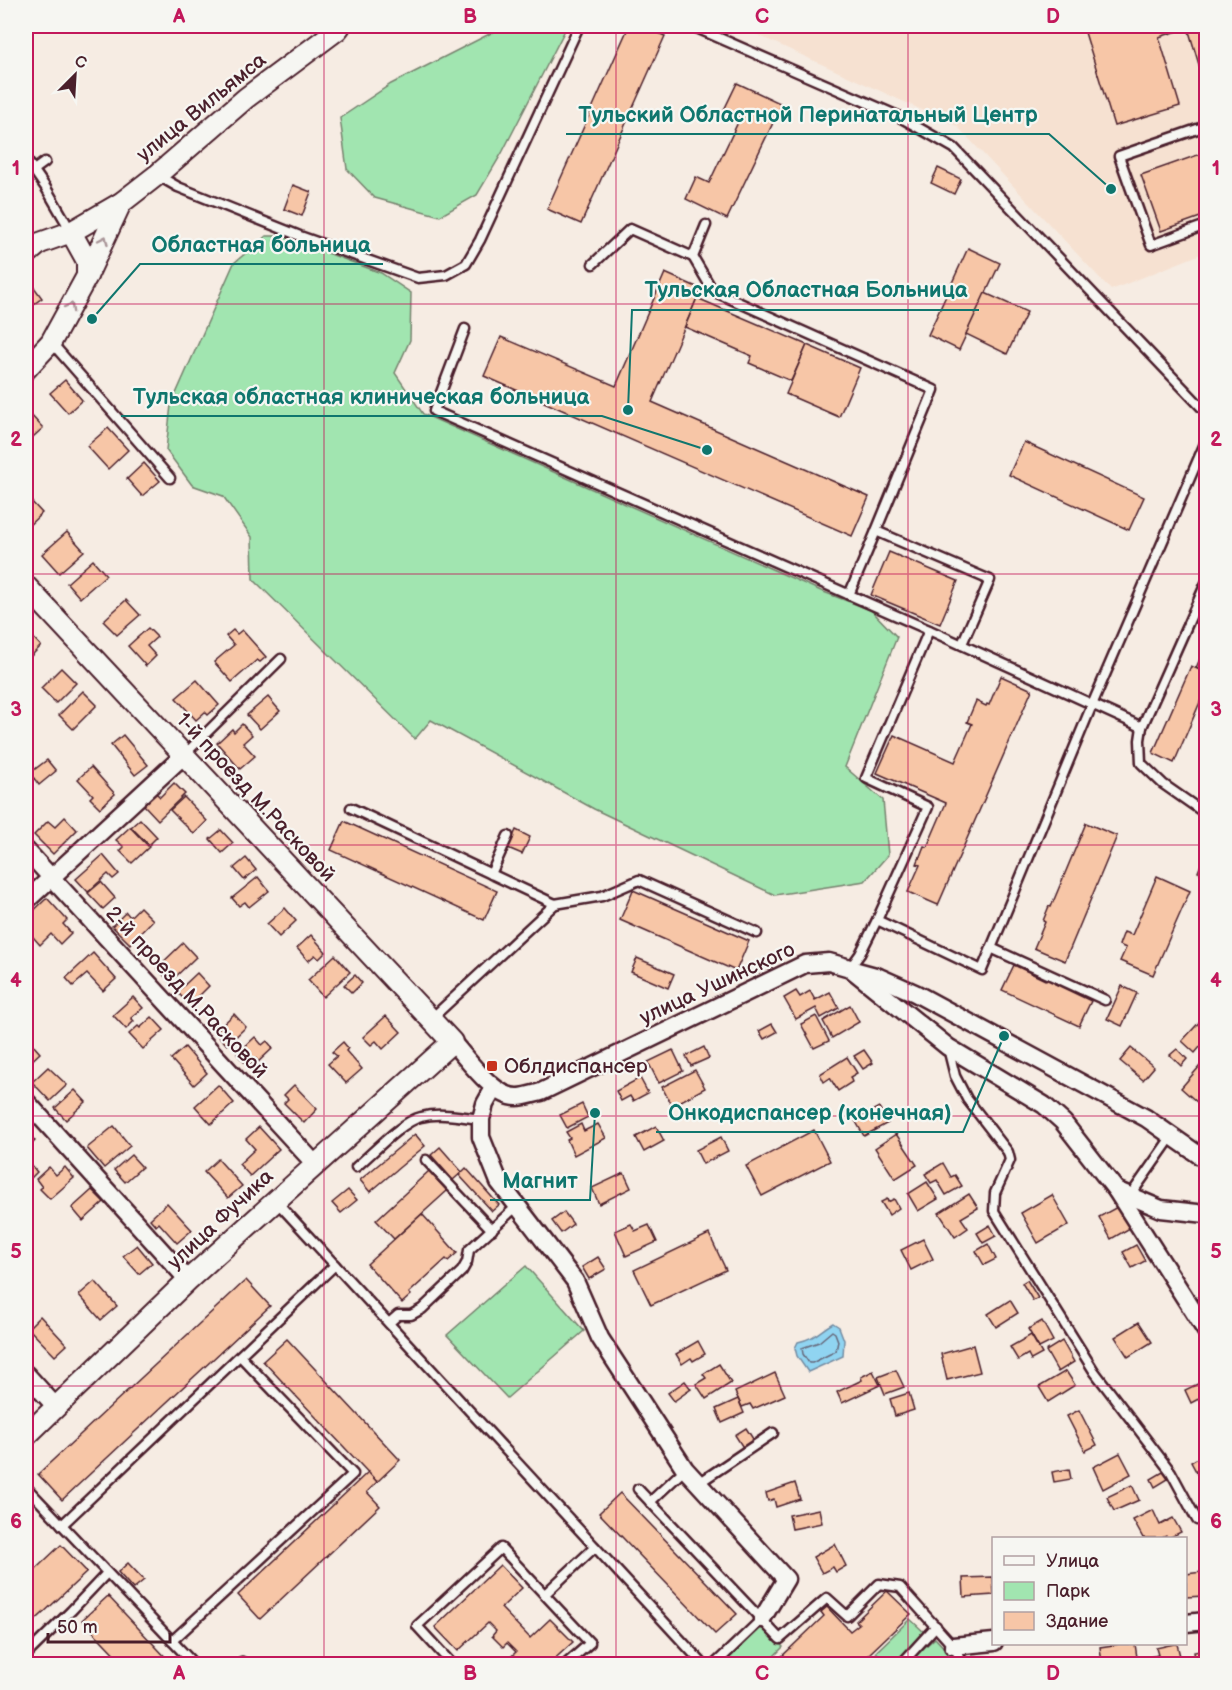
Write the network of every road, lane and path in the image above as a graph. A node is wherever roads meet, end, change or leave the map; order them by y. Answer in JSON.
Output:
{"nodes":[{"id":1,"x":340,"y":26,"type":"edge"},
{"id":2,"x":579,"y":26,"type":"edge"},
{"id":3,"x":692,"y":26,"type":"edge"},
{"id":4,"x":1206,"y":126,"type":"edge"},
{"id":5,"x":26,"y":159,"type":"edge"},
{"id":6,"x":45,"y":162,"type":"dead end"},
{"id":7,"x":34,"y":170,"type":"junction"},
{"id":8,"x":157,"y":175,"type":"junction"},
{"id":9,"x":121,"y":203,"type":"junction"},
{"id":10,"x":706,"y":225,"type":"dead end"},
{"id":11,"x":1206,"y":225,"type":"edge"},
{"id":12,"x":71,"y":232,"type":"junction"},
{"id":13,"x":26,"y":255,"type":"edge"},
{"id":14,"x":693,"y":258,"type":"junction"},
{"id":15,"x":592,"y":264,"type":"dead end"},
{"id":16,"x":87,"y":276,"type":"junction"},
{"id":17,"x":465,"y":329,"type":"dead end"},
{"id":18,"x":51,"y":342,"type":"junction"},
{"id":19,"x":26,"y":369,"type":"edge"},
{"id":20,"x":1206,"y":412,"type":"edge"},
{"id":21,"x":1206,"y":441,"type":"edge"},
{"id":22,"x":170,"y":478,"type":"dead end"},
{"id":23,"x":876,"y":531,"type":"junction"},
{"id":24,"x":1206,"y":583,"type":"edge"},
{"id":25,"x":26,"y":586,"type":"edge"},
{"id":26,"x":849,"y":595,"type":"junction"},
{"id":27,"x":929,"y":630,"type":"junction"},
{"id":28,"x":962,"y":644,"type":"junction"},
{"id":29,"x":281,"y":659,"type":"dead end"},
{"id":30,"x":1092,"y":705,"type":"junction"},
{"id":31,"x":1142,"y":727,"type":"junction"},
{"id":32,"x":184,"y":755,"type":"junction"},
{"id":33,"x":351,"y":808,"type":"dead end"},
{"id":34,"x":1206,"y":814,"type":"edge"},
{"id":35,"x":508,"y":836,"type":"dead end"},
{"id":36,"x":26,"y":850,"type":"edge"},
{"id":37,"x":490,"y":874,"type":"junction"},
{"id":38,"x":51,"y":878,"type":"junction"},
{"id":39,"x":26,"y":901,"type":"edge"},
{"id":40,"x":555,"y":904,"type":"junction"},
{"id":41,"x":877,"y":920,"type":"junction"},
{"id":42,"x":757,"y":933,"type":"dead end"},
{"id":43,"x":991,"y":948,"type":"junction"},
{"id":44,"x":850,"y":968,"type":"junction"},
{"id":45,"x":1105,"y":1000,"type":"dead end"},
{"id":46,"x":431,"y":1019,"type":"junction"},
{"id":47,"x":452,"y":1042,"type":"junction"},
{"id":48,"x":948,"y":1047,"type":"junction"},
{"id":49,"x":494,"y":1088,"type":"junction"},
{"id":50,"x":26,"y":1101,"type":"edge"},
{"id":51,"x":481,"y":1119,"type":"junction"},
{"id":52,"x":1172,"y":1136,"type":"junction"},
{"id":53,"x":426,"y":1160,"type":"dead end"},
{"id":54,"x":1206,"y":1160,"type":"edge"},
{"id":55,"x":315,"y":1164,"type":"junction"},
{"id":56,"x":356,"y":1167,"type":"dead end"},
{"id":57,"x":1123,"y":1193,"type":"junction"},
{"id":58,"x":276,"y":1200,"type":"junction"},
{"id":59,"x":518,"y":1206,"type":"junction"},
{"id":60,"x":1206,"y":1214,"type":"edge"},
{"id":61,"x":492,"y":1230,"type":"junction"},
{"id":62,"x":335,"y":1265,"type":"junction"},
{"id":63,"x":188,"y":1280,"type":"junction"},
{"id":64,"x":388,"y":1323,"type":"junction"},
{"id":65,"x":1206,"y":1331,"type":"edge"},
{"id":66,"x":240,"y":1356,"type":"junction"},
{"id":67,"x":26,"y":1374,"type":"edge"},
{"id":68,"x":56,"y":1407,"type":"junction"},
{"id":69,"x":773,"y":1434,"type":"dead end"},
{"id":70,"x":26,"y":1436,"type":"edge"},
{"id":71,"x":685,"y":1469,"type":"junction"},
{"id":72,"x":699,"y":1484,"type":"junction"},
{"id":73,"x":26,"y":1487,"type":"edge"},
{"id":74,"x":638,"y":1489,"type":"dead end"},
{"id":75,"x":650,"y":1502,"type":"junction"},
{"id":76,"x":1197,"y":1520,"type":"dead end"},
{"id":77,"x":62,"y":1525,"type":"junction"},
{"id":78,"x":595,"y":1547,"type":"junction"},
{"id":79,"x":107,"y":1573,"type":"junction"},
{"id":80,"x":545,"y":1594,"type":"junction"},
{"id":81,"x":762,"y":1619,"type":"junction"},
{"id":82,"x":1206,"y":1621,"type":"edge"},
{"id":83,"x":1187,"y":1623,"type":"edge"},
{"id":84,"x":936,"y":1626,"type":"junction"},
{"id":85,"x":172,"y":1641,"type":"junction"},
{"id":86,"x":992,"y":1642,"type":"edge"},
{"id":87,"x":953,"y":1646,"type":"junction"},
{"id":88,"x":26,"y":1654,"type":"edge"},
{"id":89,"x":698,"y":1663,"type":"edge"},
{"id":90,"x":194,"y":1665,"type":"edge"},
{"id":91,"x":240,"y":1665,"type":"edge"},
{"id":92,"x":245,"y":1665,"type":"edge"},
{"id":93,"x":453,"y":1665,"type":"edge"},
{"id":94,"x":566,"y":1665,"type":"edge"},
{"id":95,"x":715,"y":1665,"type":"edge"},
{"id":96,"x":903,"y":1665,"type":"edge"},
{"id":97,"x":964,"y":1665,"type":"edge"}],
"edges":[{"from":1,"to":8,"type":"street","name":"улица Вильямса"},
{"from":2,"to":8,"type":"lane"},
{"from":3,"to":20,"type":"lane"},
{"from":4,"to":11,"type":"lane"},
{"from":5,"to":7,"type":"lane"},
{"from":6,"to":7,"type":"lane"},
{"from":7,"to":12,"type":"lane"},
{"from":8,"to":9,"type":"street","name":"улица Вильямса"},
{"from":9,"to":12,"type":"street","name":"улица Вильямса"},
{"from":16,"to":9,"type":"street","name":"улица Вильямса","one_way":true},
{"from":10,"to":14,"type":"lane"},
{"from":12,"to":13,"type":"street","name":"улица Вильямса"},
{"from":12,"to":16,"type":"street"},
{"from":14,"to":15,"type":"lane"},
{"from":14,"to":23,"type":"lane"},
{"from":18,"to":16,"type":"street","name":"улица Вильямса","one_way":true},
{"from":17,"to":26,"type":"lane"},
{"from":18,"to":19,"type":"street","name":"улица Вильямса"},
{"from":18,"to":22,"type":"lane"},
{"from":21,"to":30,"type":"lane"},
{"from":23,"to":26,"type":"lane"},
{"from":23,"to":28,"type":"lane"},
{"from":24,"to":31,"type":"lane"},
{"from":25,"to":32,"type":"street","name":"1-й проезд М.Расковой"},
{"from":26,"to":27,"type":"lane"},
{"from":27,"to":28,"type":"lane"},
{"from":27,"to":41,"type":"lane"},
{"from":28,"to":30,"type":"lane"},
{"from":29,"to":32,"type":"lane"},
{"from":30,"to":31,"type":"lane"},
{"from":30,"to":43,"type":"lane"},
{"from":31,"to":34,"type":"lane"},
{"from":32,"to":38,"type":"street"},
{"from":32,"to":46,"type":"street","name":"1-й проезд М.Расковой"},
{"from":33,"to":37,"type":"lane"},
{"from":35,"to":37,"type":"lane"},
{"from":36,"to":38,"type":"street","name":"2-й проезд М.Расковой"},
{"from":37,"to":40,"type":"lane"},
{"from":38,"to":39,"type":"street"},
{"from":38,"to":55,"type":"street","name":"2-й проезд М.Расковой"},
{"from":40,"to":42,"type":"lane"},
{"from":40,"to":46,"type":"lane"},
{"from":41,"to":43,"type":"lane"},
{"from":41,"to":44,"type":"lane"},
{"from":43,"to":45,"type":"lane"},
{"from":44,"to":48,"type":"street","name":"улица Ушинского"},
{"from":44,"to":49,"type":"street","name":"улица Ушинского"},
{"from":44,"to":52,"type":"street"},
{"from":46,"to":47,"type":"street","name":"1-й проезд М.Расковой"},
{"from":47,"to":49,"type":"street"},
{"from":47,"to":55,"type":"street","name":"улица Фучика"},
{"from":48,"to":57,"type":"street","name":"улица Ушинского"},
{"from":48,"to":76,"type":"lane"},
{"from":49,"to":51,"type":"street"},
{"from":50,"to":63,"type":"street"},
{"from":51,"to":56,"type":"lane"},
{"from":51,"to":59,"type":"street"},
{"from":52,"to":54,"type":"street"},
{"from":52,"to":57,"type":"lane"},
{"from":53,"to":61,"type":"lane"},
{"from":55,"to":58,"type":"street","name":"улица Фучика"},
{"from":57,"to":60,"type":"street"},
{"from":57,"to":65,"type":"street","name":"улица Ушинского"},
{"from":58,"to":62,"type":"lane"},
{"from":58,"to":63,"type":"street","name":"улица Фучика"},
{"from":59,"to":61,"type":"lane"},
{"from":59,"to":71,"type":"street"},
{"from":61,"to":64,"type":"lane"},
{"from":62,"to":64,"type":"lane"},
{"from":62,"to":66,"type":"lane"},
{"from":63,"to":68,"type":"street","name":"улица Фучика"},
{"from":64,"to":78,"type":"lane"},
{"from":66,"to":77,"type":"lane"},
{"from":66,"to":85,"type":"lane"},
{"from":67,"to":68,"type":"street"},
{"from":68,"to":70,"type":"street","name":"улица Фучика"},
{"from":69,"to":72,"type":"lane"},
{"from":71,"to":72,"type":"street"},
{"from":71,"to":75,"type":"lane"},
{"from":72,"to":81,"type":"street"},
{"from":73,"to":77,"type":"lane"},
{"from":74,"to":75,"type":"lane"},
{"from":75,"to":81,"type":"lane"},
{"from":77,"to":79,"type":"lane"},
{"from":78,"to":80,"type":"lane"},
{"from":78,"to":89,"type":"lane"},
{"from":79,"to":85,"type":"lane"},
{"from":79,"to":88,"type":"lane"},
{"from":80,"to":93,"type":"lane"},
{"from":80,"to":94,"type":"lane"},
{"from":81,"to":84,"type":"lane"},
{"from":81,"to":95,"type":"lane"},
{"from":82,"to":83,"type":"street"},
{"from":84,"to":87,"type":"lane"},
{"from":84,"to":96,"type":"lane"},
{"from":85,"to":90,"type":"lane"},
{"from":86,"to":87,"type":"street"},
{"from":87,"to":97,"type":"lane"},
{"from":91,"to":92,"type":"lane"}]}
